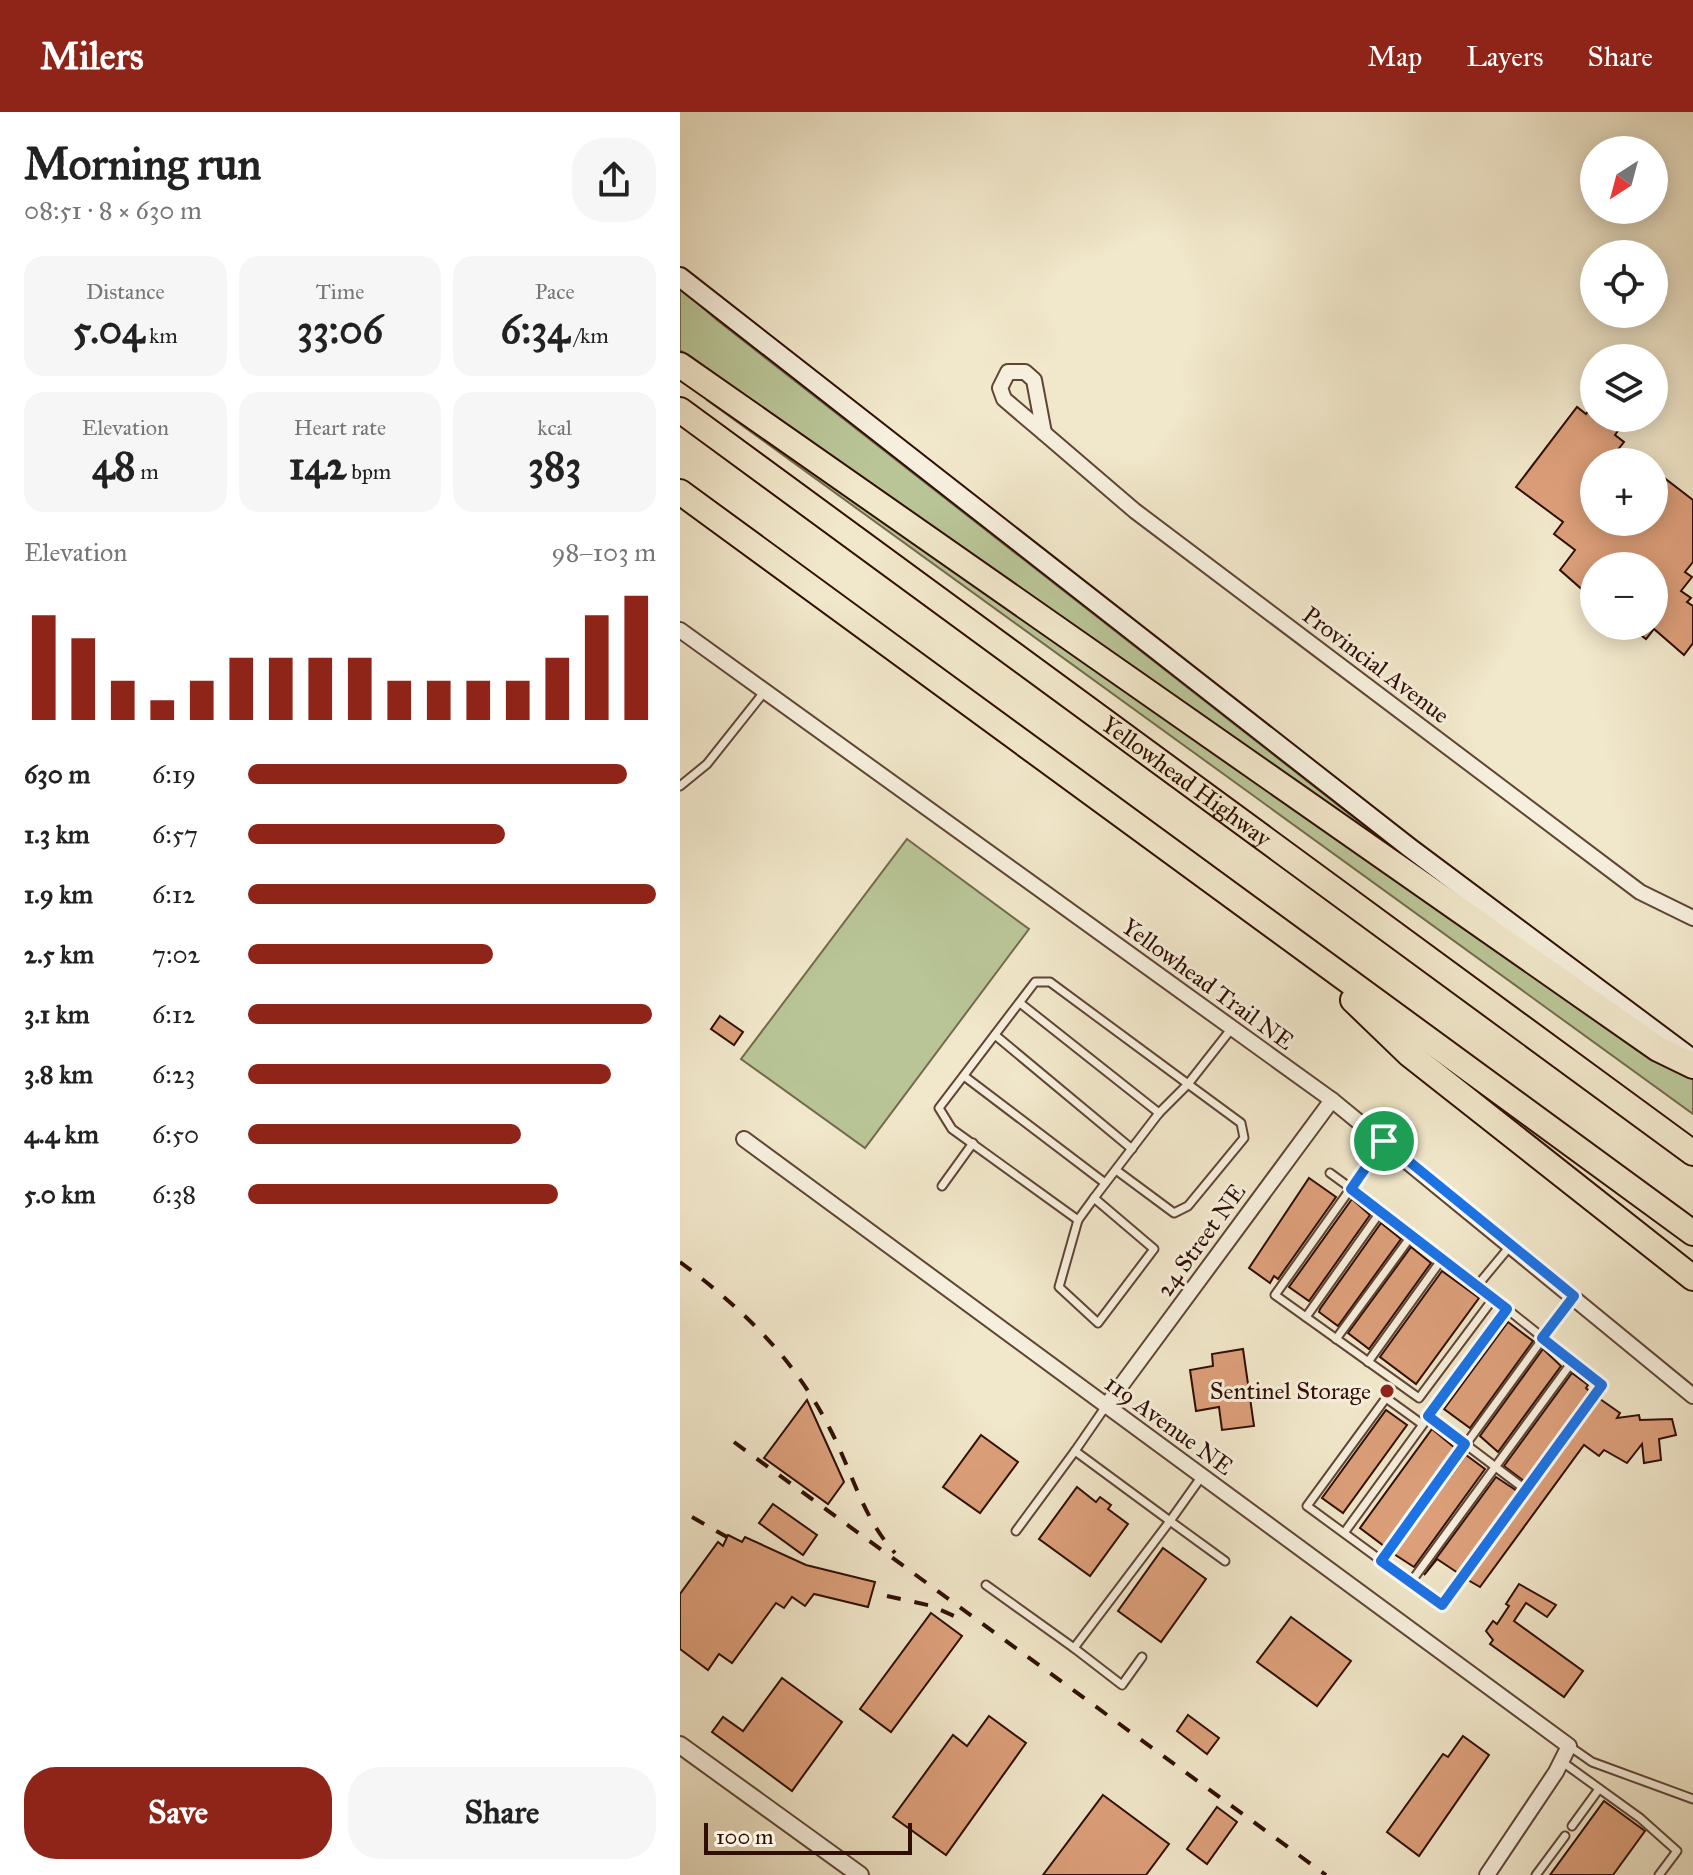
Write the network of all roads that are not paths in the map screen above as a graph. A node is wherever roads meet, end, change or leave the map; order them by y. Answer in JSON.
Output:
{"nodes":[{"id":1,"x":680,"y":277,"type":"edge"},
{"id":2,"x":680,"y":365,"type":"edge"},
{"id":3,"x":680,"y":410,"type":"edge"},
{"id":4,"x":1044,"y":433,"type":"dead end"},
{"id":5,"x":680,"y":495,"type":"edge"},
{"id":6,"x":680,"y":630,"type":"edge"},
{"id":7,"x":765,"y":691,"type":"junction"},
{"id":8,"x":680,"y":786,"type":"edge"},
{"id":9,"x":1693,"y":918,"type":"edge"},
{"id":10,"x":1285,"y":935,"type":"junction"},
{"id":11,"x":1020,"y":1003,"type":"junction"},
{"id":12,"x":1232,"y":1028,"type":"junction"},
{"id":13,"x":995,"y":1035,"type":"junction"},
{"id":14,"x":1693,"y":1059,"type":"edge"},
{"id":15,"x":1693,"y":1066,"type":"edge"},
{"id":16,"x":964,"y":1076,"type":"junction"},
{"id":17,"x":1188,"y":1084,"type":"junction"},
{"id":18,"x":1332,"y":1100,"type":"junction"},
{"id":19,"x":1159,"y":1113,"type":"junction"},
{"id":20,"x":744,"y":1139,"type":"dead end"},
{"id":21,"x":1384,"y":1141,"type":"junction"},
{"id":22,"x":973,"y":1143,"type":"junction"},
{"id":23,"x":1132,"y":1149,"type":"junction"},
{"id":24,"x":1693,"y":1153,"type":"edge"},
{"id":25,"x":1116,"y":1170,"type":"junction"},
{"id":26,"x":1330,"y":1173,"type":"dead end"},
{"id":27,"x":1105,"y":1183,"type":"junction"},
{"id":28,"x":942,"y":1186,"type":"dead end"},
{"id":29,"x":1351,"y":1189,"type":"junction"},
{"id":30,"x":1094,"y":1198,"type":"junction"},
{"id":31,"x":1381,"y":1211,"type":"junction"},
{"id":32,"x":1078,"y":1220,"type":"junction"},
{"id":33,"x":1693,"y":1233,"type":"edge"},
{"id":34,"x":1412,"y":1235,"type":"junction"},
{"id":35,"x":1511,"y":1245,"type":"junction"},
{"id":36,"x":1442,"y":1259,"type":"junction"},
{"id":37,"x":1693,"y":1278,"type":"edge"},
{"id":38,"x":1477,"y":1286,"type":"junction"},
{"id":39,"x":1574,"y":1296,"type":"junction"},
{"id":40,"x":1493,"y":1299,"type":"junction"},
{"id":41,"x":1507,"y":1309,"type":"junction"},
{"id":42,"x":1306,"y":1317,"type":"junction"},
{"id":43,"x":1542,"y":1338,"type":"junction"},
{"id":44,"x":1336,"y":1339,"type":"junction"},
{"id":45,"x":1368,"y":1362,"type":"junction"},
{"id":46,"x":1572,"y":1362,"type":"junction"},
{"id":47,"x":1693,"y":1396,"type":"edge"},
{"id":48,"x":1106,"y":1406,"type":"junction"},
{"id":49,"x":1428,"y":1416,"type":"junction"},
{"id":50,"x":1422,"y":1424,"type":"junction"},
{"id":51,"x":1465,"y":1444,"type":"junction"},
{"id":52,"x":1075,"y":1451,"type":"junction"},
{"id":53,"x":1496,"y":1467,"type":"junction"},
{"id":54,"x":1202,"y":1476,"type":"junction"},
{"id":55,"x":1526,"y":1490,"type":"junction"},
{"id":56,"x":1170,"y":1521,"type":"junction"},
{"id":57,"x":1016,"y":1531,"type":"dead end"},
{"id":58,"x":1344,"y":1533,"type":"junction"},
{"id":59,"x":1225,"y":1561,"type":"dead end"},
{"id":60,"x":1381,"y":1561,"type":"junction"},
{"id":61,"x":1411,"y":1582,"type":"junction"},
{"id":62,"x":986,"y":1585,"type":"dead end"},
{"id":63,"x":1074,"y":1648,"type":"junction"},
{"id":64,"x":1142,"y":1657,"type":"dead end"},
{"id":65,"x":680,"y":1745,"type":"edge"},
{"id":66,"x":1569,"y":1746,"type":"junction"},
{"id":67,"x":1561,"y":1761,"type":"junction"},
{"id":68,"x":1599,"y":1789,"type":"junction"},
{"id":69,"x":1693,"y":1799,"type":"edge"},
{"id":70,"x":1572,"y":1826,"type":"dead end"},
{"id":71,"x":1565,"y":1836,"type":"dead end"},
{"id":72,"x":860,"y":1875,"type":"edge"},
{"id":73,"x":1487,"y":1875,"type":"edge"},
{"id":74,"x":1536,"y":1875,"type":"edge"},
{"id":75,"x":1659,"y":1875,"type":"edge"}],
"edges":[{"from":1,"to":14,"type":"main road"},
{"from":2,"to":15,"type":"highway"},
{"from":3,"to":24,"type":"highway","name":"Yellowhead Highway"},
{"from":4,"to":9,"type":"street","name":"Provincial Avenue"},
{"from":5,"to":10,"type":"highway"},
{"from":6,"to":7,"type":"street","name":"Yellowhead Trail NE"},
{"from":7,"to":8,"type":"lane"},
{"from":7,"to":12,"type":"street","name":"Yellowhead Trail NE"},
{"from":10,"to":33,"type":"highway"},
{"from":10,"to":37,"type":"highway"},
{"from":11,"to":13,"type":"lane"},
{"from":11,"to":17,"type":"lane"},
{"from":11,"to":19,"type":"lane"},
{"from":12,"to":17,"type":"lane"},
{"from":12,"to":18,"type":"street","name":"Yellowhead Trail NE"},
{"from":13,"to":16,"type":"lane"},
{"from":13,"to":23,"type":"lane"},
{"from":16,"to":22,"type":"lane"},
{"from":16,"to":27,"type":"lane"},
{"from":17,"to":19,"type":"lane"},
{"from":17,"to":25,"type":"lane"},
{"from":18,"to":21,"type":"street","name":"Yellowhead Trail NE"},
{"from":18,"to":48,"type":"street","name":"24 Street NE"},
{"from":19,"to":23,"type":"lane"},
{"from":20,"to":48,"type":"street","name":"119 Avenue NE"},
{"from":21,"to":29,"type":"lane"},
{"from":21,"to":35,"type":"street","name":"Yellowhead Trail NE"},
{"from":22,"to":28,"type":"lane"},
{"from":22,"to":32,"type":"lane"},
{"from":23,"to":25,"type":"lane"},
{"from":25,"to":27,"type":"lane"},
{"from":26,"to":29,"type":"lane"},
{"from":27,"to":30,"type":"lane"},
{"from":29,"to":31,"type":"lane"},
{"from":29,"to":42,"type":"lane"},
{"from":30,"to":32,"type":"lane"},
{"from":30,"to":32,"type":"lane"},
{"from":31,"to":34,"type":"lane"},
{"from":31,"to":42,"type":"lane"},
{"from":34,"to":36,"type":"lane"},
{"from":34,"to":44,"type":"lane"},
{"from":35,"to":38,"type":"lane"},
{"from":35,"to":39,"type":"street","name":"Yellowhead Trail NE"},
{"from":36,"to":38,"type":"lane"},
{"from":36,"to":45,"type":"lane"},
{"from":38,"to":40,"type":"lane"},
{"from":39,"to":43,"type":"lane"},
{"from":39,"to":47,"type":"street","name":"Yellowhead Trail NE"},
{"from":40,"to":41,"type":"lane"},
{"from":40,"to":45,"type":"lane"},
{"from":41,"to":43,"type":"lane"},
{"from":41,"to":49,"type":"lane"},
{"from":42,"to":44,"type":"lane"},
{"from":43,"to":46,"type":"lane"},
{"from":43,"to":51,"type":"lane"},
{"from":44,"to":45,"type":"lane"},
{"from":46,"to":53,"type":"lane"},
{"from":46,"to":55,"type":"lane"},
{"from":48,"to":52,"type":"lane"},
{"from":48,"to":54,"type":"street","name":"119 Avenue NE"},
{"from":49,"to":50,"type":"lane"},
{"from":49,"to":51,"type":"lane"},
{"from":50,"to":58,"type":"lane"},
{"from":50,"to":58,"type":"lane"},
{"from":51,"to":53,"type":"lane"},
{"from":51,"to":60,"type":"lane"},
{"from":52,"to":56,"type":"lane"},
{"from":52,"to":57,"type":"lane"},
{"from":53,"to":55,"type":"lane"},
{"from":53,"to":61,"type":"lane"},
{"from":54,"to":56,"type":"lane"},
{"from":54,"to":66,"type":"street","name":"119 Avenue NE"},
{"from":55,"to":61,"type":"lane"},
{"from":56,"to":59,"type":"lane"},
{"from":56,"to":63,"type":"lane"},
{"from":58,"to":60,"type":"lane"},
{"from":60,"to":61,"type":"lane"},
{"from":62,"to":63,"type":"lane"},
{"from":63,"to":64,"type":"lane"},
{"from":65,"to":72,"type":"street"},
{"from":66,"to":67,"type":"street"},
{"from":66,"to":69,"type":"lane"},
{"from":67,"to":68,"type":"lane"},
{"from":67,"to":73,"type":"street"},
{"from":68,"to":70,"type":"lane"},
{"from":68,"to":75,"type":"lane"},
{"from":71,"to":74,"type":"lane"}]}
